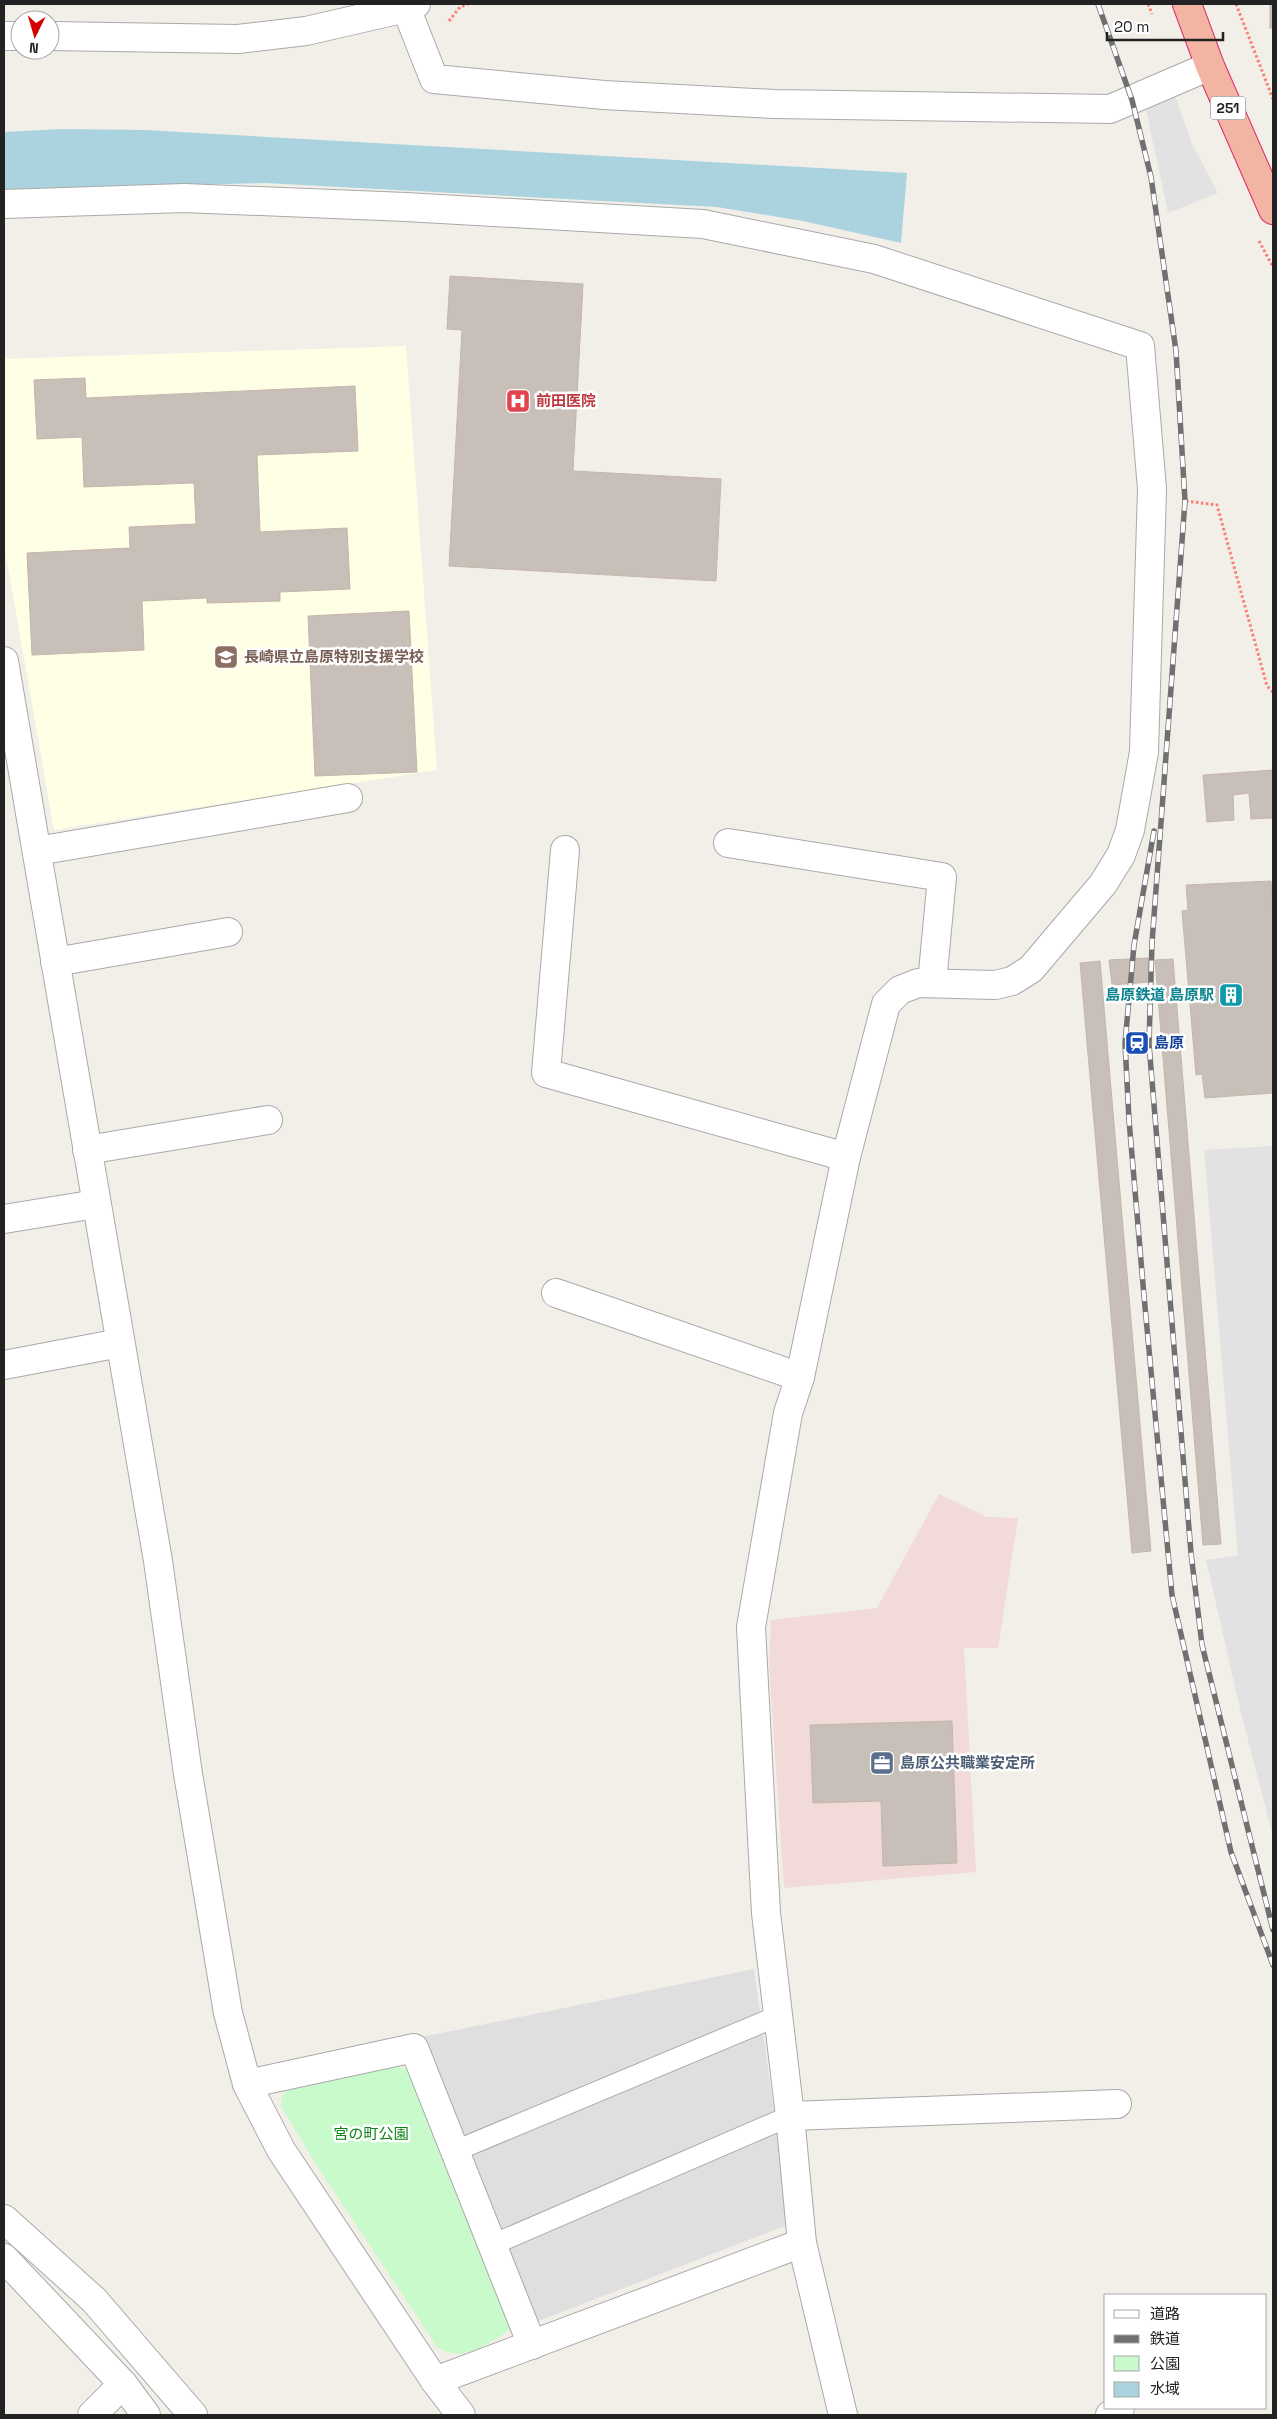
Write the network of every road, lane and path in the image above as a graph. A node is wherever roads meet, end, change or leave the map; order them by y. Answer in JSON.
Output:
{"nodes":[{"id":1,"x":1187,"y":4,"type":"edge"},
{"id":2,"x":1236,"y":4,"type":"edge"},
{"id":3,"x":411,"y":6,"type":"edge"},
{"id":4,"x":60,"y":36,"type":"edge"},
{"id":5,"x":1210,"y":66,"type":"junction"},
{"id":6,"x":1273,"y":99,"type":"edge"},
{"id":7,"x":4,"y":204,"type":"edge"},
{"id":8,"x":1273,"y":210,"type":"edge"},
{"id":9,"x":1152,"y":489,"type":"junction"},
{"id":10,"x":4,"y":661,"type":"edge"},
{"id":11,"x":1273,"y":692,"type":"edge"},
{"id":12,"x":14,"y":786,"type":"edge"},
{"id":13,"x":348,"y":798,"type":"dead end"},
{"id":14,"x":728,"y":843,"type":"dead end"},
{"id":15,"x":565,"y":850,"type":"dead end"},
{"id":16,"x":36,"y":851,"type":"junction"},
{"id":17,"x":228,"y":932,"type":"dead end"},
{"id":18,"x":55,"y":962,"type":"junction"},
{"id":19,"x":932,"y":984,"type":"junction"},
{"id":20,"x":268,"y":1120,"type":"dead end"},
{"id":21,"x":87,"y":1150,"type":"junction"},
{"id":22,"x":846,"y":1157,"type":"junction"},
{"id":23,"x":96,"y":1204,"type":"junction"},
{"id":24,"x":4,"y":1219,"type":"edge"},
{"id":25,"x":556,"y":1293,"type":"dead end"},
{"id":26,"x":120,"y":1343,"type":"junction"},
{"id":27,"x":4,"y":1365,"type":"edge"},
{"id":28,"x":800,"y":1377,"type":"junction"},
{"id":29,"x":778,"y":2016,"type":"junction"},
{"id":30,"x":247,"y":2084,"type":"junction"},
{"id":31,"x":1116,"y":2104,"type":"dead end"},
{"id":32,"x":790,"y":2116,"type":"junction"},
{"id":33,"x":455,"y":2150,"type":"junction"},
{"id":34,"x":4,"y":2219,"type":"edge"},
{"id":35,"x":802,"y":2243,"type":"junction"},
{"id":36,"x":492,"y":2245,"type":"junction"},
{"id":37,"x":4,"y":2258,"type":"edge"},
{"id":38,"x":532,"y":2345,"type":"junction"},
{"id":39,"x":435,"y":2381,"type":"junction"},
{"id":40,"x":123,"y":2384,"type":"junction"},
{"id":41,"x":92,"y":2415,"type":"edge"},
{"id":42,"x":146,"y":2415,"type":"edge"},
{"id":43,"x":194,"y":2415,"type":"edge"},
{"id":44,"x":461,"y":2415,"type":"edge"},
{"id":45,"x":844,"y":2415,"type":"edge"}],
"edges":[{"from":1,"to":5,"type":"highway","number":"251"},
{"from":2,"to":6,"type":"path"},
{"from":3,"to":4,"type":"street"},
{"from":3,"to":5,"type":"street"},
{"from":5,"to":8,"type":"highway","number":"251"},
{"from":7,"to":9,"type":"street"},
{"from":9,"to":11,"type":"path"},
{"from":9,"to":19,"type":"street"},
{"from":10,"to":12,"type":"street"},
{"from":12,"to":16,"type":"street"},
{"from":13,"to":16,"type":"street"},
{"from":14,"to":19,"type":"street"},
{"from":15,"to":22,"type":"street"},
{"from":16,"to":18,"type":"street"},
{"from":17,"to":18,"type":"street"},
{"from":18,"to":21,"type":"street"},
{"from":19,"to":22,"type":"street"},
{"from":20,"to":21,"type":"street"},
{"from":21,"to":23,"type":"street"},
{"from":22,"to":28,"type":"street"},
{"from":23,"to":24,"type":"street"},
{"from":23,"to":26,"type":"street"},
{"from":25,"to":28,"type":"street"},
{"from":26,"to":27,"type":"street"},
{"from":26,"to":30,"type":"street"},
{"from":28,"to":29,"type":"street"},
{"from":29,"to":32,"type":"street"},
{"from":29,"to":33,"type":"lane"},
{"from":30,"to":33,"type":"street"},
{"from":30,"to":39,"type":"street"},
{"from":31,"to":32,"type":"street"},
{"from":32,"to":35,"type":"street"},
{"from":32,"to":36,"type":"lane"},
{"from":33,"to":36,"type":"street"},
{"from":34,"to":43,"type":"street"},
{"from":35,"to":38,"type":"street"},
{"from":35,"to":45,"type":"street"},
{"from":36,"to":38,"type":"street"},
{"from":37,"to":40,"type":"street"},
{"from":38,"to":39,"type":"street"},
{"from":39,"to":44,"type":"street"},
{"from":40,"to":41,"type":"street"},
{"from":40,"to":42,"type":"street"}]}
